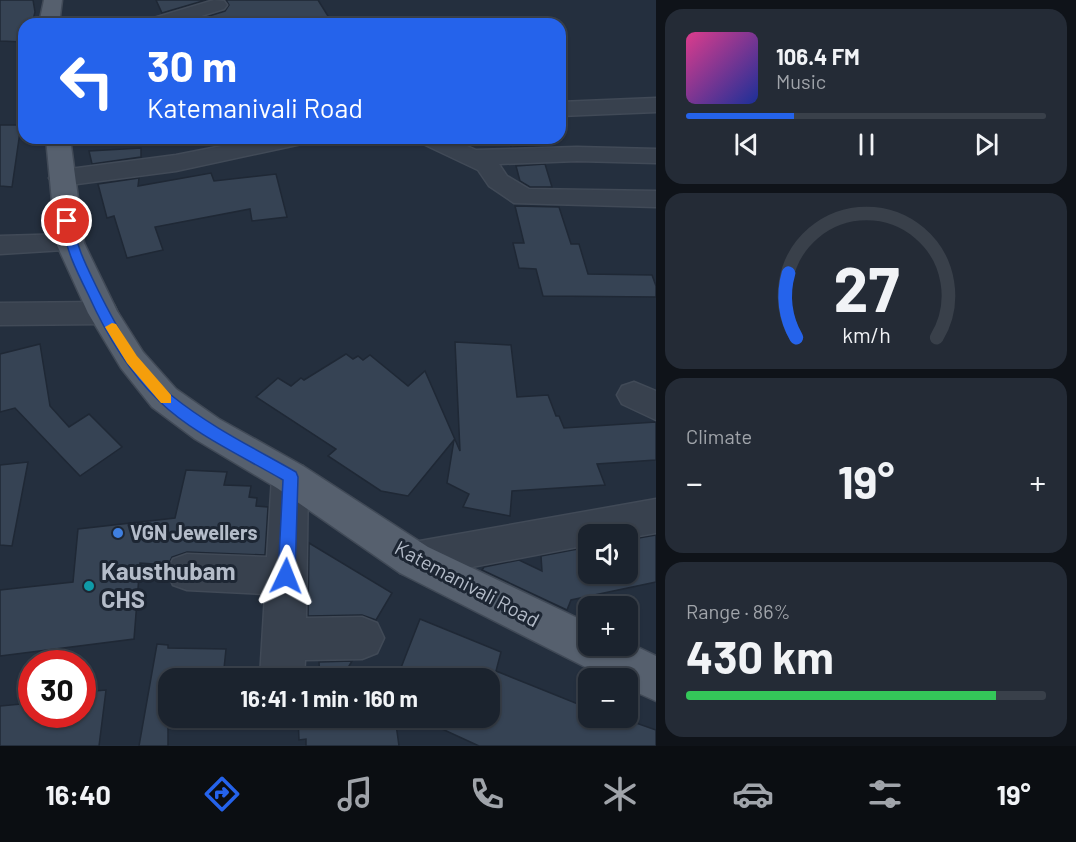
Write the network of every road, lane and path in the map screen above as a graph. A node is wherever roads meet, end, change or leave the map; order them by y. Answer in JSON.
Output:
{"nodes":[{"id":1,"x":53,"y":0,"type":"edge"},
{"id":2,"x":70,"y":0,"type":"edge"},
{"id":3,"x":217,"y":5,"type":"dead end"},
{"id":4,"x":50,"y":18,"type":"edge"},
{"id":5,"x":68,"y":18,"type":"edge"},
{"id":6,"x":174,"y":18,"type":"edge"},
{"id":7,"x":656,"y":105,"type":"edge"},
{"id":8,"x":566,"y":109,"type":"edge"},
{"id":9,"x":59,"y":144,"type":"edge"},
{"id":10,"x":268,"y":144,"type":"edge"},
{"id":11,"x":443,"y":144,"type":"edge"},
{"id":12,"x":656,"y":156,"type":"edge"},
{"id":13,"x":472,"y":158,"type":"junction"},
{"id":14,"x":62,"y":178,"type":"junction"},
{"id":15,"x":656,"y":199,"type":"edge"},
{"id":16,"x":70,"y":243,"type":"junction"},
{"id":17,"x":0,"y":245,"type":"edge"},
{"id":18,"x":103,"y":312,"type":"junction"},
{"id":19,"x":0,"y":314,"type":"edge"},
{"id":20,"x":291,"y":477,"type":"junction"},
{"id":21,"x":656,"y":516,"type":"edge"},
{"id":22,"x":414,"y":560,"type":"junction"},
{"id":23,"x":187,"y":572,"type":"dead end"},
{"id":24,"x":286,"y":576,"type":"junction"},
{"id":25,"x":362,"y":638,"type":"dead end"},
{"id":26,"x":282,"y":659,"type":"edge"},
{"id":27,"x":656,"y":679,"type":"edge"}],
"edges":[{"from":1,"to":4,"type":"main road"},
{"from":2,"to":5,"type":"main road"},
{"from":3,"to":6,"type":"street"},
{"from":7,"to":8,"type":"street"},
{"from":9,"to":14,"type":"main road","name":"Katemanivali Road"},
{"from":10,"to":14,"type":"street"},
{"from":11,"to":13,"type":"street"},
{"from":12,"to":13,"type":"street"},
{"from":13,"to":15,"type":"street"},
{"from":14,"to":16,"type":"main road","name":"Katemanivali Road"},
{"from":16,"to":17,"type":"street"},
{"from":16,"to":18,"type":"main road","name":"Katemanivali Road"},
{"from":18,"to":19,"type":"street"},
{"from":18,"to":20,"type":"main road","name":"Katemanivali Road"},
{"from":20,"to":22,"type":"main road","name":"Katemanivali Road"},
{"from":20,"to":24,"type":"street"},
{"from":21,"to":22,"type":"street"},
{"from":22,"to":27,"type":"main road","name":"Katemanivali Road"},
{"from":23,"to":24,"type":"street"},
{"from":24,"to":26,"type":"street"},
{"from":25,"to":26,"type":"street"}]}
